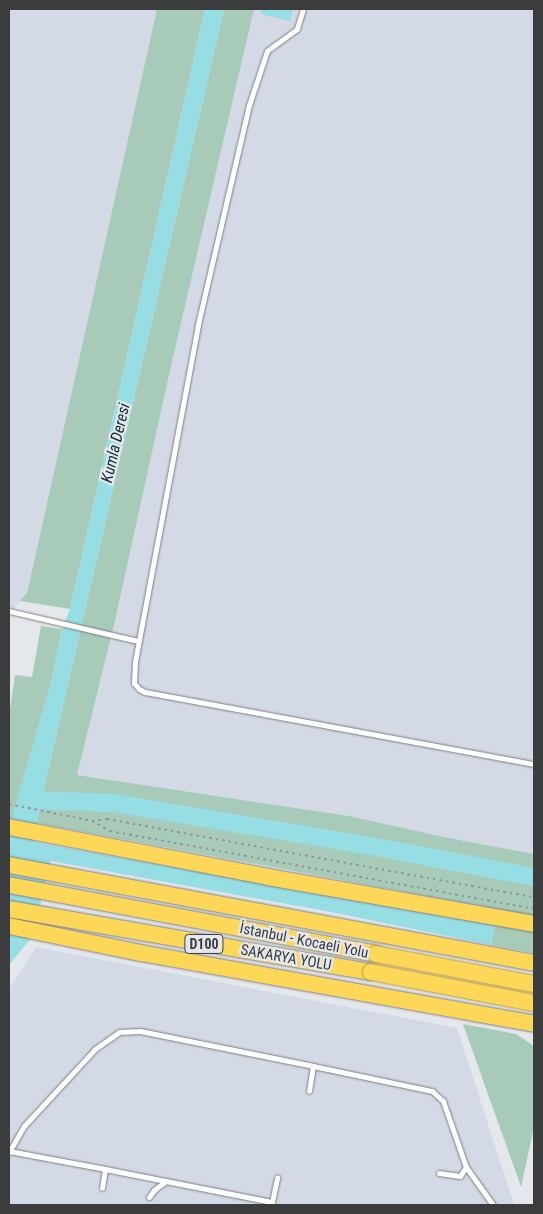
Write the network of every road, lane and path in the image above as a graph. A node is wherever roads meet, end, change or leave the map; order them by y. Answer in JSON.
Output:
{"nodes":[{"id":1,"x":303,"y":9,"type":"edge"},
{"id":2,"x":9,"y":611,"type":"edge"},
{"id":3,"x":138,"y":641,"type":"junction"},
{"id":4,"x":534,"y":764,"type":"edge"},
{"id":5,"x":9,"y":804,"type":"edge"},
{"id":6,"x":92,"y":821,"type":"junction"},
{"id":7,"x":9,"y":828,"type":"edge"},
{"id":8,"x":9,"y":865,"type":"edge"},
{"id":9,"x":9,"y":885,"type":"edge"},
{"id":10,"x":534,"y":897,"type":"edge"},
{"id":11,"x":77,"y":898,"type":"junction"},
{"id":12,"x":225,"y":906,"type":"junction"},
{"id":13,"x":9,"y":909,"type":"edge"},
{"id":14,"x":534,"y":909,"type":"edge"},
{"id":15,"x":56,"y":918,"type":"junction"},
{"id":16,"x":534,"y":924,"type":"edge"},
{"id":17,"x":9,"y":926,"type":"edge"},
{"id":18,"x":515,"y":959,"type":"junction"},
{"id":19,"x":534,"y":963,"type":"edge"},
{"id":20,"x":221,"y":967,"type":"junction"},
{"id":21,"x":534,"y":984,"type":"edge"},
{"id":22,"x":534,"y":1003,"type":"edge"},
{"id":23,"x":497,"y":1018,"type":"junction"},
{"id":24,"x":531,"y":1027,"type":"edge"},
{"id":25,"x":313,"y":1066,"type":"junction"},
{"id":26,"x":309,"y":1091,"type":"dead end"},
{"id":27,"x":9,"y":1151,"type":"edge"},
{"id":28,"x":466,"y":1167,"type":"junction"},
{"id":29,"x":106,"y":1168,"type":"junction"},
{"id":30,"x":439,"y":1173,"type":"dead end"},
{"id":31,"x":277,"y":1178,"type":"dead end"},
{"id":32,"x":166,"y":1181,"type":"junction"},
{"id":33,"x":102,"y":1188,"type":"dead end"},
{"id":34,"x":149,"y":1197,"type":"dead end"},
{"id":35,"x":272,"y":1204,"type":"edge"},
{"id":36,"x":493,"y":1205,"type":"edge"}],
"edges":[{"from":1,"to":3,"type":"lane"},
{"from":2,"to":3,"type":"lane"},
{"from":3,"to":4,"type":"lane"},
{"from":5,"to":6,"type":"path"},
{"from":6,"to":10,"type":"path"},
{"from":6,"to":14,"type":"path"},
{"from":7,"to":16,"type":"highway"},
{"from":8,"to":12,"type":"highway"},
{"from":9,"to":11,"type":"highway","name":"İstanbul - Kocaeli Yolu","number":"D100"},
{"from":11,"to":12,"type":"highway"},
{"from":11,"to":21,"type":"highway","name":"İstanbul - Kocaeli Yolu","number":"D100","bridge":true},
{"from":12,"to":18,"type":"highway"},
{"from":13,"to":15,"type":"highway","name":"SAKARYA YOLU","number":"D100"},
{"from":15,"to":20,"type":"highway"},
{"from":15,"to":22,"type":"highway","name":"SAKARYA YOLU","number":"D100","bridge":true},
{"from":17,"to":20,"type":"highway"},
{"from":18,"to":19,"type":"highway"},
{"from":18,"to":23,"type":"highway"},
{"from":20,"to":23,"type":"highway"},
{"from":23,"to":24,"type":"highway"},
{"from":25,"to":26,"type":"lane"},
{"from":25,"to":27,"type":"lane"},
{"from":25,"to":28,"type":"lane"},
{"from":27,"to":29,"type":"lane"},
{"from":28,"to":30,"type":"lane"},
{"from":28,"to":36,"type":"lane"},
{"from":29,"to":32,"type":"lane"},
{"from":29,"to":33,"type":"lane"},
{"from":31,"to":35,"type":"lane"},
{"from":32,"to":34,"type":"lane"},
{"from":32,"to":35,"type":"lane"}]}
